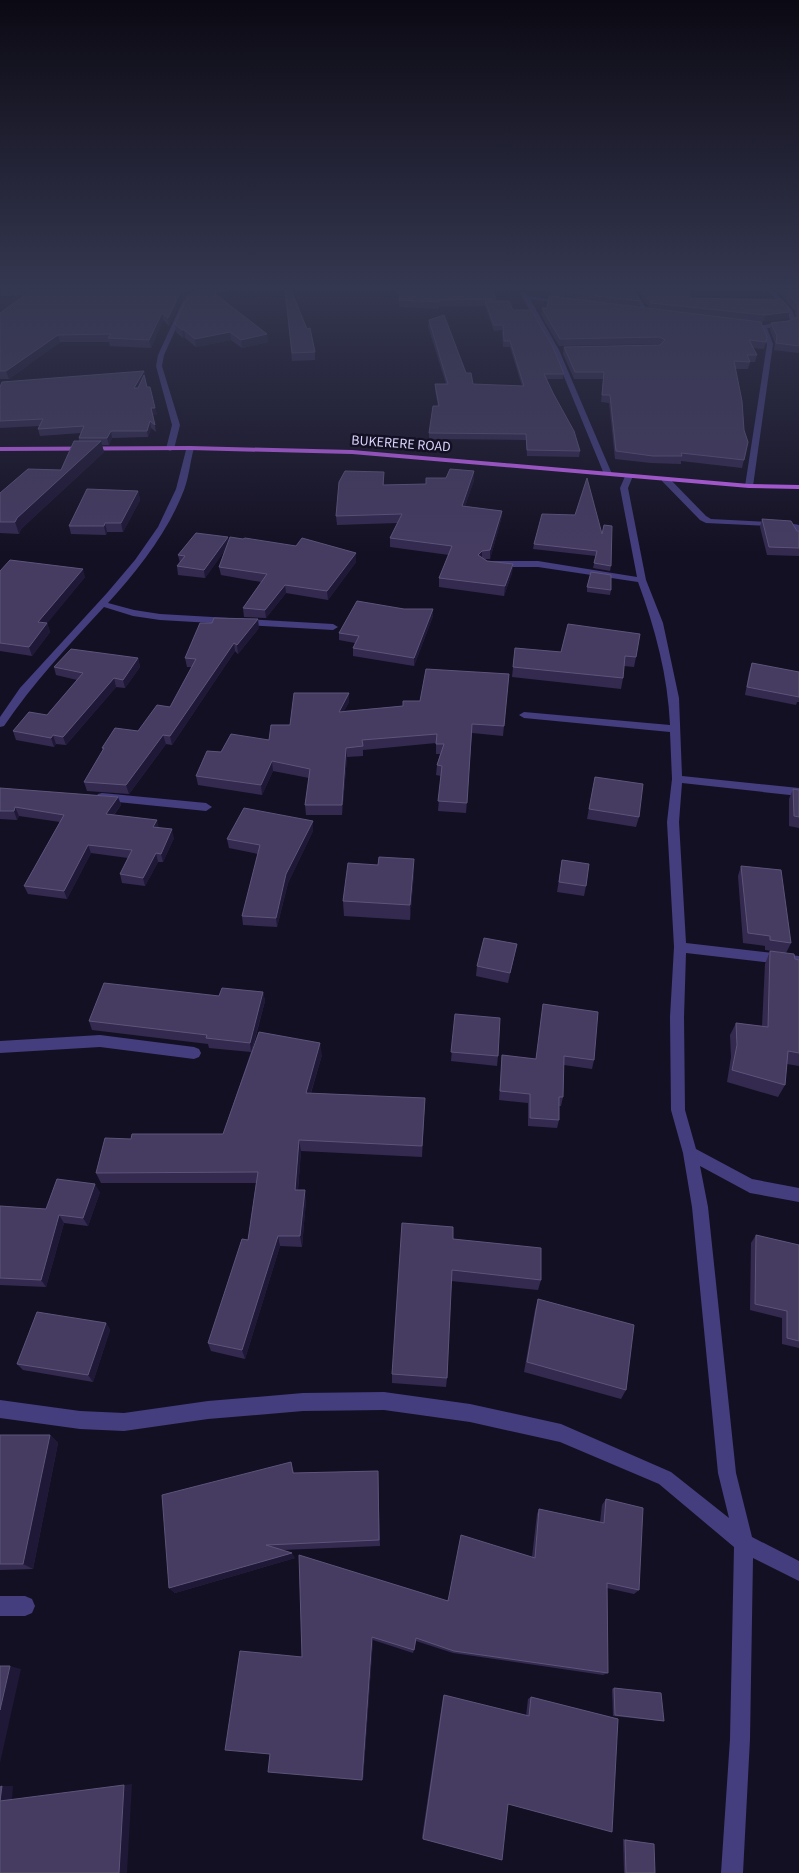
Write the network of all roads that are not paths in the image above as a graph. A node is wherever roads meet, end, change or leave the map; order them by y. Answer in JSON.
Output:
{"nodes":[{"id":1,"x":163,"y":377,"type":"edge"},
{"id":2,"x":567,"y":377,"type":"edge"},
{"id":3,"x":765,"y":377,"type":"edge"},
{"id":4,"x":190,"y":448,"type":"junction"},
{"id":5,"x":0,"y":449,"type":"edge"},
{"id":6,"x":170,"y":449,"type":"junction"},
{"id":7,"x":608,"y":474,"type":"junction"},
{"id":8,"x":629,"y":476,"type":"junction"},
{"id":9,"x":665,"y":479,"type":"junction"},
{"id":10,"x":749,"y":486,"type":"junction"},
{"id":11,"x":799,"y":487,"type":"edge"},
{"id":12,"x":799,"y":537,"type":"edge"},
{"id":13,"x":483,"y":564,"type":"edge"},
{"id":14,"x":642,"y":580,"type":"junction"},
{"id":15,"x":103,"y":604,"type":"junction"},
{"id":16,"x":334,"y":627,"type":"dead end"},
{"id":17,"x":524,"y":715,"type":"dead end"},
{"id":18,"x":0,"y":724,"type":"edge"},
{"id":19,"x":674,"y":729,"type":"junction"},
{"id":20,"x":677,"y":779,"type":"junction"},
{"id":21,"x":799,"y":792,"type":"edge"},
{"id":22,"x":90,"y":796,"type":"edge"},
{"id":23,"x":206,"y":807,"type":"dead end"},
{"id":24,"x":680,"y":947,"type":"junction"},
{"id":25,"x":799,"y":961,"type":"edge"},
{"id":26,"x":0,"y":1047,"type":"edge"},
{"id":27,"x":194,"y":1053,"type":"dead end"},
{"id":28,"x":690,"y":1153,"type":"junction"},
{"id":29,"x":799,"y":1195,"type":"edge"},
{"id":30,"x":0,"y":1409,"type":"edge"},
{"id":31,"x":744,"y":1543,"type":"junction"},
{"id":32,"x":799,"y":1571,"type":"edge"},
{"id":33,"x":0,"y":1606,"type":"edge"},
{"id":34,"x":25,"y":1606,"type":"dead end"},
{"id":35,"x":732,"y":1873,"type":"edge"}],
"edges":[{"from":1,"to":6,"type":"street"},
{"from":2,"to":7,"type":"street"},
{"from":3,"to":10,"type":"street"},
{"from":4,"to":6,"type":"main road","name":"BUKERERE ROAD"},
{"from":4,"to":7,"type":"main road","name":"BUKERERE ROAD"},
{"from":4,"to":15,"type":"street"},
{"from":5,"to":6,"type":"main road","name":"BUKERERE ROAD"},
{"from":7,"to":8,"type":"main road","name":"BUKERERE ROAD"},
{"from":8,"to":9,"type":"main road","name":"BUKERERE ROAD"},
{"from":8,"to":14,"type":"street"},
{"from":9,"to":10,"type":"main road","name":"BUKERERE ROAD"},
{"from":9,"to":12,"type":"street"},
{"from":10,"to":11,"type":"main road","name":"BUKERERE ROAD"},
{"from":13,"to":14,"type":"street"},
{"from":14,"to":19,"type":"street"},
{"from":15,"to":16,"type":"street"},
{"from":15,"to":18,"type":"street"},
{"from":17,"to":19,"type":"street"},
{"from":19,"to":20,"type":"street"},
{"from":20,"to":21,"type":"street"},
{"from":20,"to":24,"type":"street"},
{"from":22,"to":23,"type":"street"},
{"from":24,"to":25,"type":"street"},
{"from":24,"to":28,"type":"street"},
{"from":26,"to":27,"type":"street"},
{"from":28,"to":29,"type":"street"},
{"from":28,"to":31,"type":"street"},
{"from":30,"to":31,"type":"street"},
{"from":31,"to":32,"type":"street"},
{"from":31,"to":35,"type":"street"},
{"from":33,"to":34,"type":"street"}]}
